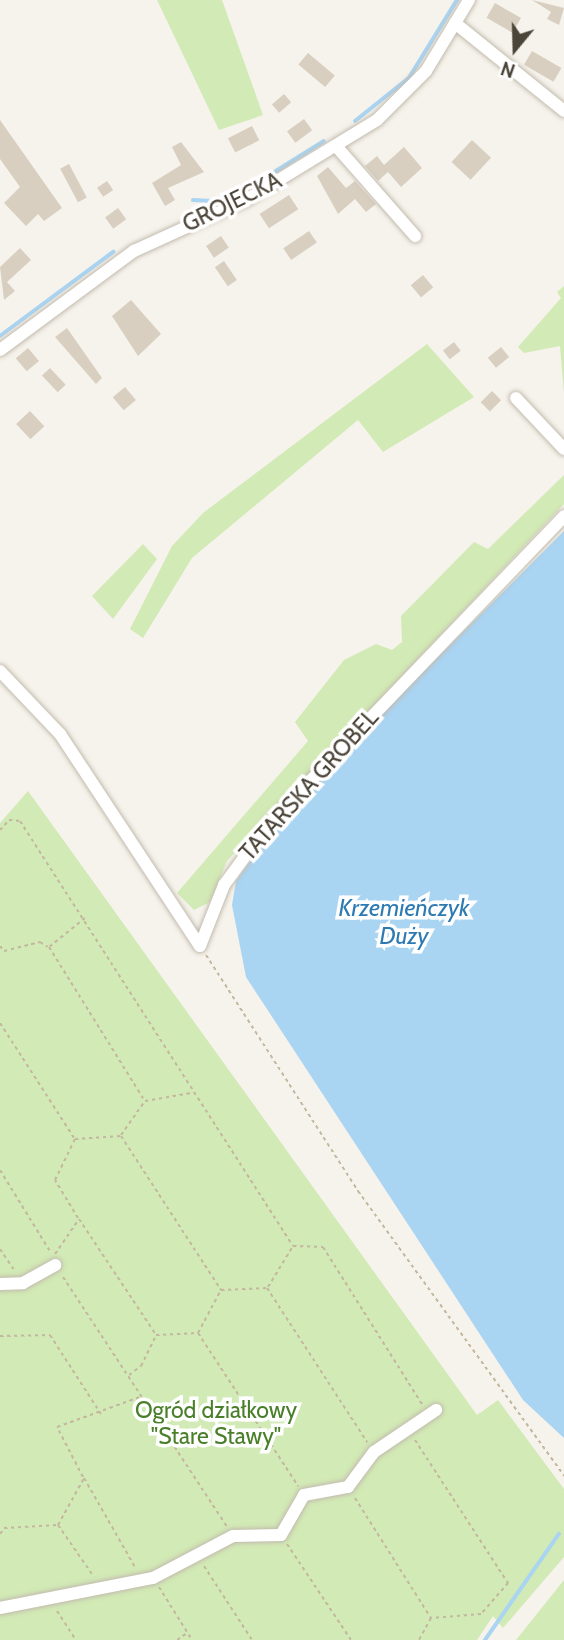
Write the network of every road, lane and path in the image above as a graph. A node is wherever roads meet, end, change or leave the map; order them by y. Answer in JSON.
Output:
{"nodes":[{"id":1,"x":469,"y":0,"type":"edge"},
{"id":2,"x":455,"y":23,"type":"junction"},
{"id":3,"x":564,"y":111,"type":"edge"},
{"id":4,"x":336,"y":146,"type":"junction"},
{"id":5,"x":415,"y":236,"type":"dead end"},
{"id":6,"x":0,"y":350,"type":"edge"},
{"id":7,"x":516,"y":398,"type":"dead end"},
{"id":8,"x":564,"y":449,"type":"edge"},
{"id":9,"x":564,"y":516,"type":"edge"},
{"id":10,"x":0,"y":671,"type":"edge"},
{"id":11,"x":0,"y":830,"type":"edge"},
{"id":12,"x":85,"y":918,"type":"junction"},
{"id":13,"x":0,"y":946,"type":"edge"},
{"id":14,"x":200,"y":946,"type":"junction"},
{"id":15,"x":49,"y":947,"type":"junction"},
{"id":16,"x":4,"y":951,"type":"junction"},
{"id":17,"x":0,"y":956,"type":"edge"},
{"id":18,"x":0,"y":1023,"type":"edge"},
{"id":19,"x":192,"y":1093,"type":"junction"},
{"id":20,"x":145,"y":1101,"type":"junction"},
{"id":21,"x":121,"y":1136,"type":"junction"},
{"id":22,"x":75,"y":1139,"type":"junction"},
{"id":23,"x":0,"y":1170,"type":"edge"},
{"id":24,"x":79,"y":1219,"type":"junction"},
{"id":25,"x":293,"y":1246,"type":"junction"},
{"id":26,"x":0,"y":1249,"type":"edge"},
{"id":27,"x":54,"y":1261,"type":"junction"},
{"id":28,"x":23,"y":1283,"type":"junction"},
{"id":29,"x":0,"y":1284,"type":"edge"},
{"id":30,"x":267,"y":1288,"type":"junction"},
{"id":31,"x":221,"y":1290,"type":"junction"},
{"id":32,"x":198,"y":1333,"type":"junction"},
{"id":33,"x":156,"y":1335,"type":"junction"},
{"id":34,"x":0,"y":1336,"type":"edge"},
{"id":35,"x":128,"y":1376,"type":"junction"},
{"id":36,"x":141,"y":1396,"type":"junction"},
{"id":37,"x":433,"y":1413,"type":"joint"},
{"id":38,"x":102,"y":1414,"type":"junction"},
{"id":39,"x":408,"y":1429,"type":"junction"},
{"id":40,"x":374,"y":1452,"type":"junction"},
{"id":41,"x":564,"y":1476,"type":"edge"},
{"id":42,"x":84,"y":1478,"type":"junction"},
{"id":43,"x":348,"y":1487,"type":"junction"},
{"id":44,"x":303,"y":1494,"type":"junction"},
{"id":45,"x":0,"y":1522,"type":"edge"},
{"id":46,"x":58,"y":1525,"type":"junction"},
{"id":47,"x":4,"y":1528,"type":"junction"},
{"id":48,"x":0,"y":1534,"type":"edge"},
{"id":49,"x":281,"y":1535,"type":"junction"},
{"id":50,"x":233,"y":1536,"type":"junction"},
{"id":51,"x":198,"y":1557,"type":"junction"},
{"id":52,"x":148,"y":1579,"type":"junction"},
{"id":53,"x":102,"y":1588,"type":"junction"},
{"id":54,"x":49,"y":1598,"type":"junction"},
{"id":55,"x":0,"y":1608,"type":"edge"},
{"id":56,"x":431,"y":1618,"type":"junction"},
{"id":57,"x":187,"y":1633,"type":"junction"},
{"id":58,"x":76,"y":1640,"type":"edge"},
{"id":59,"x":177,"y":1640,"type":"edge"},
{"id":60,"x":192,"y":1640,"type":"edge"},
{"id":61,"x":252,"y":1640,"type":"edge"},
{"id":62,"x":351,"y":1640,"type":"edge"},
{"id":63,"x":419,"y":1640,"type":"edge"}],
"edges":[{"from":1,"to":2,"type":"street","name":"GROJECKA"},
{"from":2,"to":3,"type":"street"},
{"from":2,"to":4,"type":"street","name":"GROJECKA"},
{"from":4,"to":5,"type":"street"},
{"from":4,"to":6,"type":"street","name":"GROJECKA"},
{"from":7,"to":8,"type":"street"},
{"from":9,"to":14,"type":"street","name":"TATARSKA GROBEL"},
{"from":10,"to":14,"type":"street"},
{"from":11,"to":12,"type":"path"},
{"from":12,"to":15,"type":"path"},
{"from":12,"to":19,"type":"path"},
{"from":13,"to":16,"type":"path"},
{"from":14,"to":41,"type":"path"},
{"from":15,"to":16,"type":"path"},
{"from":15,"to":20,"type":"path"},
{"from":16,"to":17,"type":"path"},
{"from":18,"to":22,"type":"path"},
{"from":19,"to":20,"type":"path"},
{"from":19,"to":25,"type":"path"},
{"from":20,"to":21,"type":"path"},
{"from":21,"to":22,"type":"path"},
{"from":21,"to":31,"type":"path"},
{"from":22,"to":24,"type":"path"},
{"from":23,"to":27,"type":"path"},
{"from":24,"to":27,"type":"path"},
{"from":24,"to":33,"type":"path"},
{"from":25,"to":30,"type":"path"},
{"from":25,"to":37,"type":"path"},
{"from":26,"to":28,"type":"path"},
{"from":27,"to":28,"type":"street"},
{"from":27,"to":35,"type":"path"},
{"from":28,"to":29,"type":"street"},
{"from":30,"to":31,"type":"path"},
{"from":30,"to":40,"type":"path"},
{"from":31,"to":32,"type":"path"},
{"from":32,"to":33,"type":"path"},
{"from":32,"to":44,"type":"path"},
{"from":33,"to":35,"type":"path"},
{"from":34,"to":38,"type":"path"},
{"from":35,"to":36,"type":"path"},
{"from":36,"to":38,"type":"path"},
{"from":36,"to":50,"type":"path"},
{"from":37,"to":39,"type":"street"},
{"from":38,"to":42,"type":"path"},
{"from":39,"to":40,"type":"street"},
{"from":39,"to":56,"type":"path"},
{"from":40,"to":43,"type":"street"},
{"from":42,"to":46,"type":"path"},
{"from":42,"to":52,"type":"path"},
{"from":43,"to":44,"type":"street"},
{"from":43,"to":56,"type":"path"},
{"from":44,"to":49,"type":"street"},
{"from":45,"to":47,"type":"path"},
{"from":46,"to":47,"type":"path"},
{"from":46,"to":53,"type":"path"},
{"from":47,"to":48,"type":"path"},
{"from":49,"to":50,"type":"street"},
{"from":49,"to":62,"type":"path"},
{"from":50,"to":51,"type":"street"},
{"from":51,"to":52,"type":"street"},
{"from":51,"to":61,"type":"path"},
{"from":52,"to":53,"type":"street"},
{"from":52,"to":57,"type":"path"},
{"from":53,"to":54,"type":"street"},
{"from":54,"to":55,"type":"street"},
{"from":54,"to":58,"type":"path"},
{"from":56,"to":63,"type":"path"},
{"from":57,"to":59,"type":"path"},
{"from":57,"to":60,"type":"path"}]}
